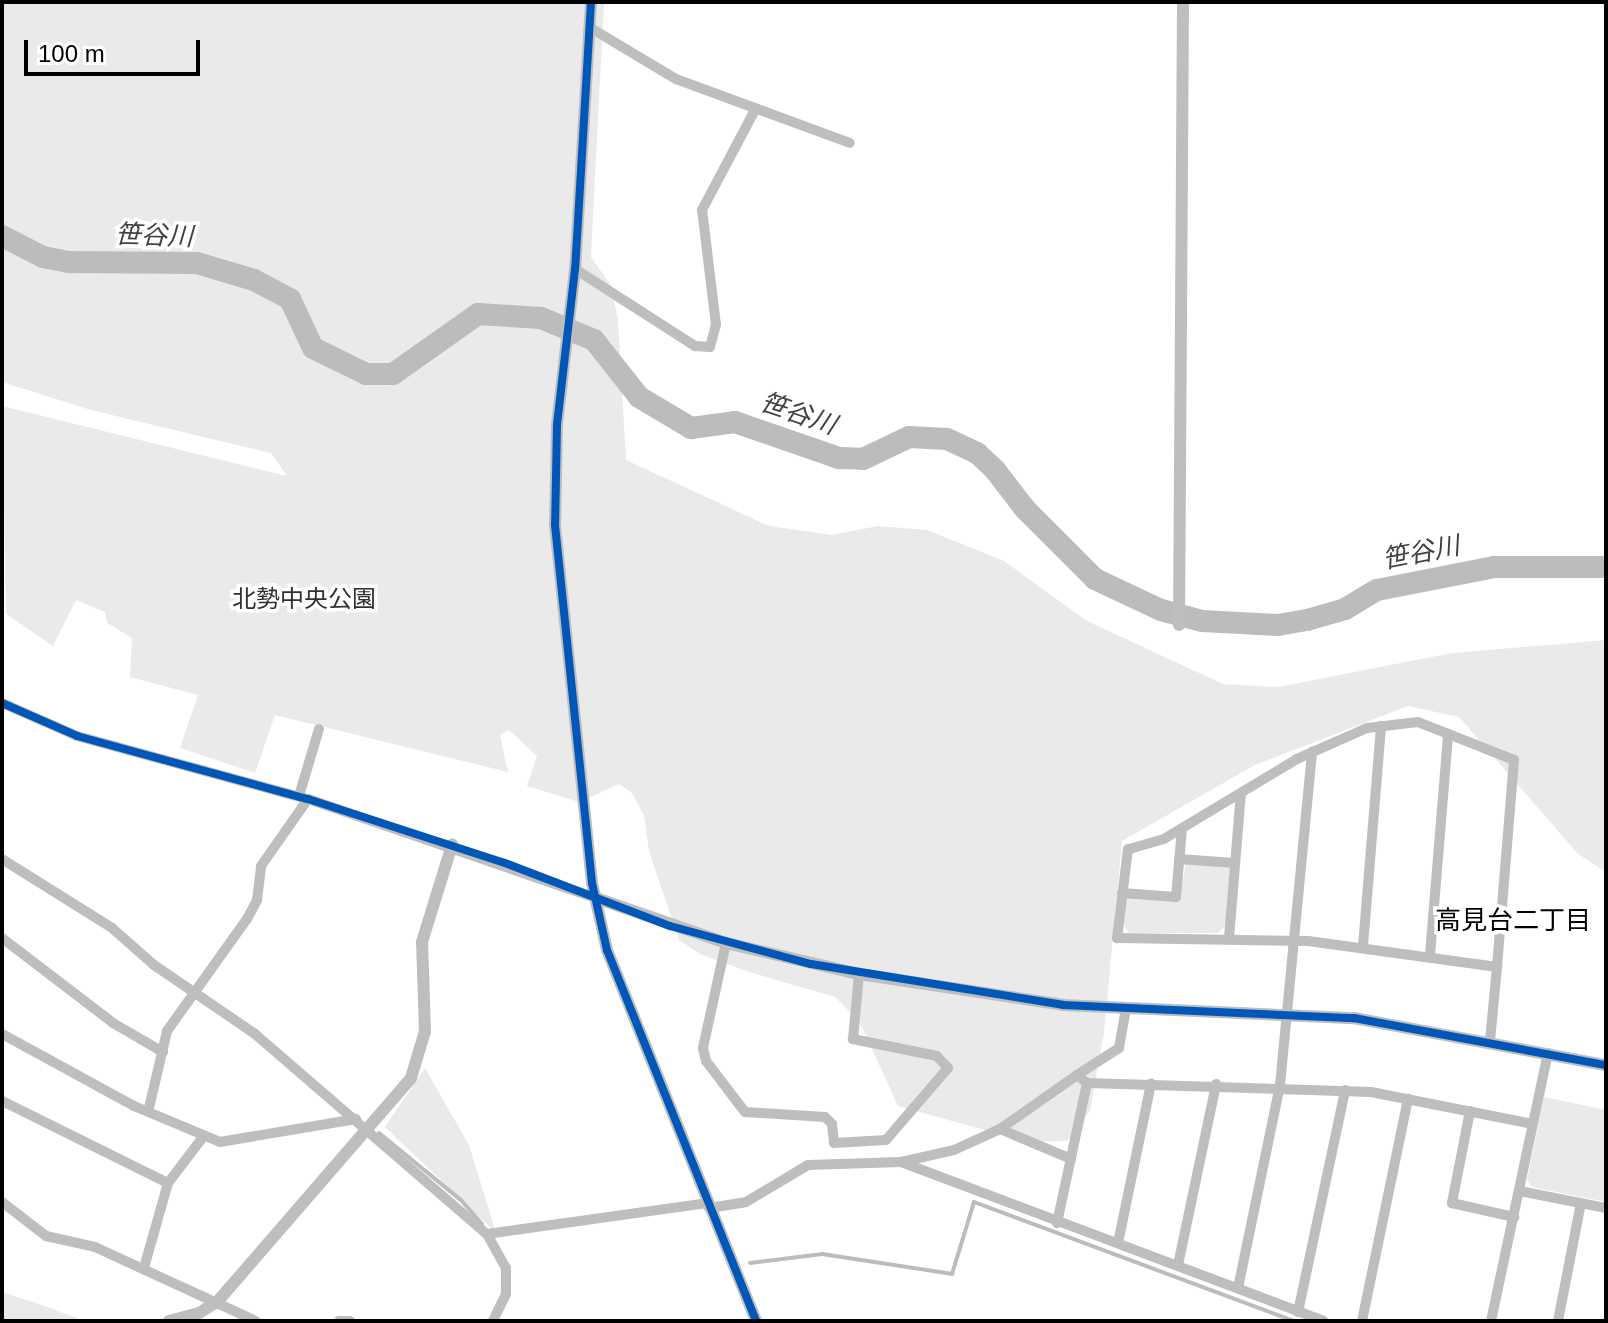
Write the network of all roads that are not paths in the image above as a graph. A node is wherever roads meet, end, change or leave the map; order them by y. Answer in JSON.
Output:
{"nodes":[{"id":1,"x":591,"y":2,"type":"edge"},
{"id":2,"x":1183,"y":2,"type":"edge"},
{"id":3,"x":589,"y":27,"type":"junction"},
{"id":4,"x":756,"y":108,"type":"junction"},
{"id":5,"x":850,"y":143,"type":"dead end"},
{"id":6,"x":575,"y":269,"type":"junction"},
{"id":7,"x":1179,"y":625,"type":"dead end"},
{"id":8,"x":2,"y":703,"type":"edge"},
{"id":9,"x":1381,"y":726,"type":"junction"},
{"id":10,"x":319,"y":729,"type":"dead end"},
{"id":11,"x":1448,"y":734,"type":"junction"},
{"id":12,"x":1312,"y":752,"type":"junction"},
{"id":13,"x":1241,"y":793,"type":"junction"},
{"id":14,"x":304,"y":797,"type":"junction"},
{"id":15,"x":1182,"y":829,"type":"junction"},
{"id":16,"x":452,"y":845,"type":"junction"},
{"id":17,"x":2,"y":859,"type":"edge"},
{"id":18,"x":1179,"y":859,"type":"junction"},
{"id":19,"x":1235,"y":863,"type":"junction"},
{"id":20,"x":1122,"y":893,"type":"junction"},
{"id":21,"x":596,"y":898,"type":"junction"},
{"id":22,"x":2,"y":938,"type":"edge"},
{"id":23,"x":1229,"y":938,"type":"junction"},
{"id":24,"x":1297,"y":941,"type":"junction"},
{"id":25,"x":726,"y":943,"type":"junction"},
{"id":26,"x":1363,"y":946,"type":"junction"},
{"id":27,"x":1430,"y":955,"type":"junction"},
{"id":28,"x":1497,"y":967,"type":"junction"},
{"id":29,"x":859,"y":974,"type":"junction"},
{"id":30,"x":191,"y":991,"type":"junction"},
{"id":31,"x":1126,"y":1010,"type":"junction"},
{"id":32,"x":1289,"y":1013,"type":"junction"},
{"id":33,"x":2,"y":1034,"type":"edge"},
{"id":34,"x":1490,"y":1041,"type":"junction"},
{"id":35,"x":163,"y":1052,"type":"junction"},
{"id":36,"x":1548,"y":1053,"type":"junction"},
{"id":37,"x":1606,"y":1065,"type":"edge"},
{"id":38,"x":1077,"y":1075,"type":"junction"},
{"id":39,"x":1087,"y":1083,"type":"junction"},
{"id":40,"x":1151,"y":1083,"type":"junction"},
{"id":41,"x":1216,"y":1084,"type":"junction"},
{"id":42,"x":1280,"y":1085,"type":"junction"},
{"id":43,"x":1345,"y":1090,"type":"junction"},
{"id":44,"x":1408,"y":1099,"type":"junction"},
{"id":45,"x":2,"y":1101,"type":"edge"},
{"id":46,"x":149,"y":1108,"type":"junction"},
{"id":47,"x":1470,"y":1111,"type":"junction"},
{"id":48,"x":356,"y":1119,"type":"junction"},
{"id":49,"x":1533,"y":1124,"type":"junction"},
{"id":50,"x":1000,"y":1129,"type":"junction"},
{"id":51,"x":368,"y":1130,"type":"junction"},
{"id":52,"x":203,"y":1137,"type":"junction"},
{"id":53,"x":1071,"y":1159,"type":"junction"},
{"id":54,"x":901,"y":1162,"type":"junction"},
{"id":55,"x":168,"y":1183,"type":"junction"},
{"id":56,"x":1520,"y":1191,"type":"junction"},
{"id":57,"x":2,"y":1202,"type":"edge"},
{"id":58,"x":1581,"y":1203,"type":"junction"},
{"id":59,"x":708,"y":1205,"type":"junction"},
{"id":60,"x":1606,"y":1208,"type":"edge"},
{"id":61,"x":1514,"y":1217,"type":"junction"},
{"id":62,"x":1057,"y":1223,"type":"junction"},
{"id":63,"x":487,"y":1234,"type":"junction"},
{"id":64,"x":1118,"y":1243,"type":"junction"},
{"id":65,"x":1178,"y":1265,"type":"junction"},
{"id":66,"x":144,"y":1268,"type":"junction"},
{"id":67,"x":1238,"y":1288,"type":"junction"},
{"id":68,"x":218,"y":1301,"type":"junction"},
{"id":69,"x":1298,"y":1312,"type":"junction"},
{"id":70,"x":169,"y":1321,"type":"edge"},
{"id":71,"x":256,"y":1321,"type":"edge"},
{"id":72,"x":339,"y":1321,"type":"edge"},
{"id":73,"x":350,"y":1321,"type":"edge"},
{"id":74,"x":493,"y":1321,"type":"edge"},
{"id":75,"x":756,"y":1321,"type":"edge"},
{"id":76,"x":1323,"y":1321,"type":"edge"},
{"id":77,"x":1362,"y":1321,"type":"edge"},
{"id":78,"x":1491,"y":1321,"type":"edge"},
{"id":79,"x":1558,"y":1321,"type":"edge"}],
"edges":[{"from":1,"to":3,"type":"street"},
{"from":2,"to":7,"type":"street"},
{"from":3,"to":4,"type":"street"},
{"from":3,"to":6,"type":"street"},
{"from":4,"to":5,"type":"street"},
{"from":4,"to":6,"type":"street"},
{"from":6,"to":21,"type":"street"},
{"from":8,"to":14,"type":"street"},
{"from":9,"to":11,"type":"street"},
{"from":9,"to":12,"type":"street"},
{"from":9,"to":26,"type":"street"},
{"from":10,"to":14,"type":"street"},
{"from":11,"to":27,"type":"street"},
{"from":11,"to":28,"type":"street"},
{"from":12,"to":13,"type":"street"},
{"from":12,"to":24,"type":"street"},
{"from":13,"to":15,"type":"street"},
{"from":13,"to":19,"type":"street"},
{"from":14,"to":16,"type":"street"},
{"from":14,"to":30,"type":"street"},
{"from":15,"to":18,"type":"street"},
{"from":15,"to":20,"type":"street"},
{"from":16,"to":21,"type":"street"},
{"from":16,"to":51,"type":"street"},
{"from":17,"to":30,"type":"street"},
{"from":18,"to":19,"type":"street"},
{"from":18,"to":20,"type":"street"},
{"from":19,"to":23,"type":"street"},
{"from":20,"to":23,"type":"street"},
{"from":21,"to":25,"type":"street"},
{"from":21,"to":59,"type":"street"},
{"from":22,"to":35,"type":"street"},
{"from":23,"to":24,"type":"street"},
{"from":24,"to":26,"type":"street"},
{"from":24,"to":32,"type":"street"},
{"from":25,"to":29,"type":"street"},
{"from":25,"to":29,"type":"street"},
{"from":26,"to":27,"type":"street"},
{"from":27,"to":28,"type":"street"},
{"from":28,"to":34,"type":"street"},
{"from":29,"to":31,"type":"street"},
{"from":30,"to":35,"type":"street"},
{"from":30,"to":48,"type":"street"},
{"from":31,"to":32,"type":"street"},
{"from":31,"to":38,"type":"street"},
{"from":32,"to":34,"type":"street"},
{"from":32,"to":42,"type":"street"},
{"from":33,"to":46,"type":"street"},
{"from":34,"to":36,"type":"street"},
{"from":35,"to":46,"type":"street"},
{"from":36,"to":37,"type":"street"},
{"from":36,"to":49,"type":"street"},
{"from":38,"to":39,"type":"street"},
{"from":38,"to":50,"type":"street"},
{"from":39,"to":40,"type":"street"},
{"from":39,"to":53,"type":"street"},
{"from":40,"to":41,"type":"street"},
{"from":40,"to":64,"type":"street"},
{"from":41,"to":42,"type":"street"},
{"from":41,"to":65,"type":"street"},
{"from":42,"to":43,"type":"street"},
{"from":42,"to":67,"type":"street"},
{"from":43,"to":44,"type":"street"},
{"from":43,"to":69,"type":"street"},
{"from":44,"to":47,"type":"street"},
{"from":44,"to":77,"type":"street"},
{"from":45,"to":55,"type":"street"},
{"from":46,"to":52,"type":"street"},
{"from":47,"to":49,"type":"street"},
{"from":47,"to":61,"type":"street"},
{"from":48,"to":51,"type":"street"},
{"from":48,"to":52,"type":"street"},
{"from":49,"to":56,"type":"street"},
{"from":50,"to":53,"type":"street"},
{"from":50,"to":54,"type":"street"},
{"from":51,"to":63,"type":"street"},
{"from":51,"to":68,"type":"street"},
{"from":52,"to":55,"type":"street"},
{"from":53,"to":62,"type":"street"},
{"from":54,"to":59,"type":"street"},
{"from":54,"to":62,"type":"street"},
{"from":55,"to":66,"type":"street"},
{"from":56,"to":58,"type":"street"},
{"from":56,"to":61,"type":"street"},
{"from":57,"to":66,"type":"street"},
{"from":58,"to":60,"type":"street"},
{"from":58,"to":79,"type":"street"},
{"from":59,"to":63,"type":"street"},
{"from":59,"to":75,"type":"street"},
{"from":61,"to":78,"type":"street"},
{"from":62,"to":64,"type":"street"},
{"from":63,"to":74,"type":"street"},
{"from":64,"to":65,"type":"street"},
{"from":65,"to":67,"type":"street"},
{"from":66,"to":68,"type":"street"},
{"from":67,"to":69,"type":"street"},
{"from":68,"to":70,"type":"street"},
{"from":68,"to":71,"type":"street"},
{"from":69,"to":76,"type":"street"},
{"from":72,"to":73,"type":"street"}]}
